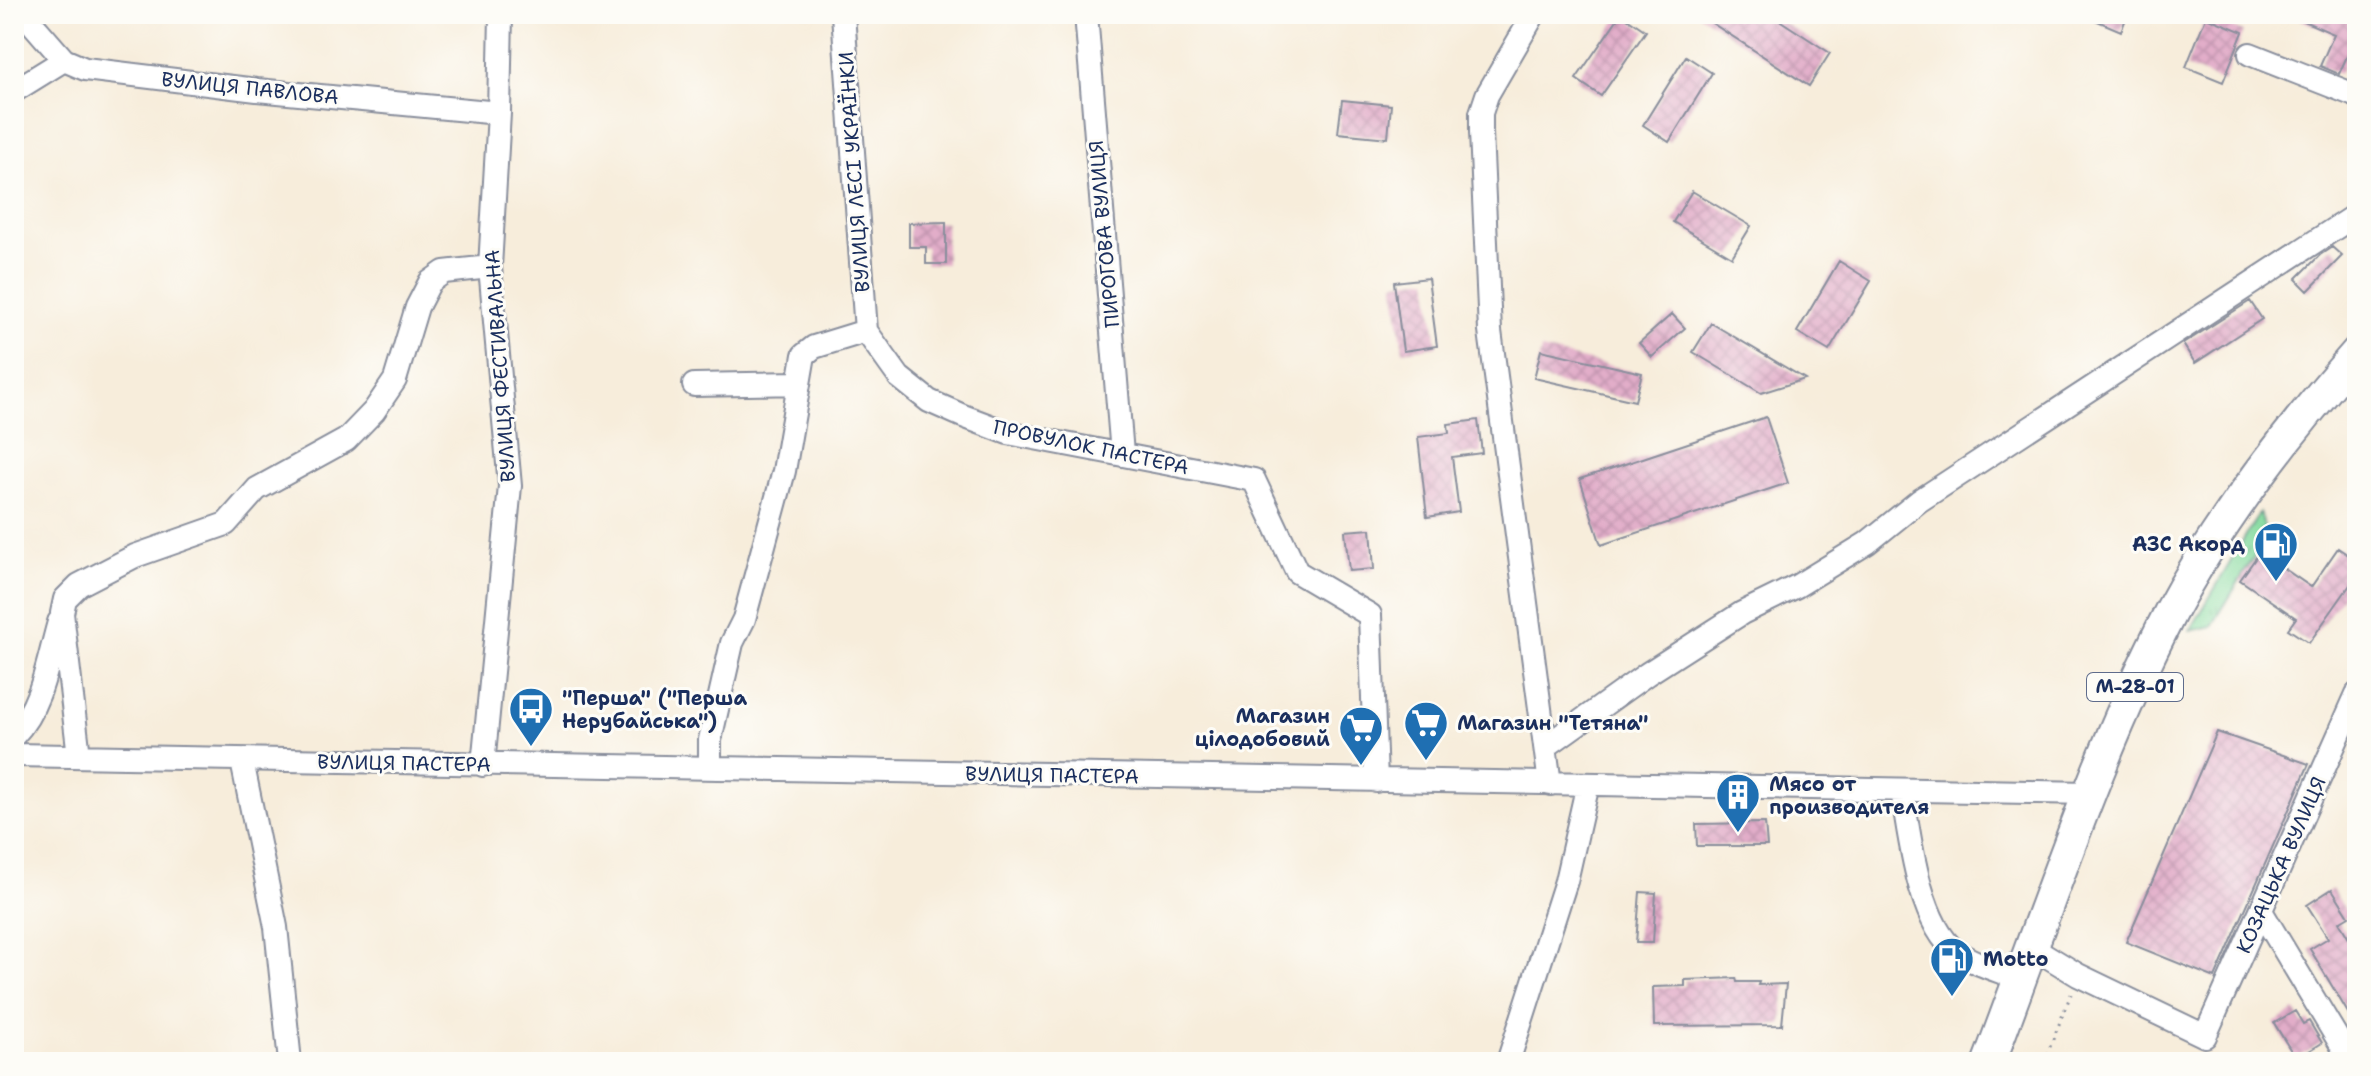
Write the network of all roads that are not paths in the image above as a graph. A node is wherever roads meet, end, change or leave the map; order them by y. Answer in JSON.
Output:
{"nodes":[{"id":1,"x":24,"y":14,"type":"edge"},
{"id":2,"x":501,"y":14,"type":"edge"},
{"id":3,"x":843,"y":14,"type":"edge"},
{"id":4,"x":1086,"y":14,"type":"edge"},
{"id":5,"x":1534,"y":14,"type":"edge"},
{"id":6,"x":2250,"y":54,"type":"dead end"},
{"id":7,"x":64,"y":60,"type":"junction"},
{"id":8,"x":14,"y":91,"type":"edge"},
{"id":9,"x":2357,"y":96,"type":"edge"},
{"id":10,"x":499,"y":113,"type":"junction"},
{"id":11,"x":2357,"y":214,"type":"edge"},
{"id":12,"x":490,"y":267,"type":"junction"},
{"id":13,"x":866,"y":331,"type":"junction"},
{"id":14,"x":2357,"y":353,"type":"edge"},
{"id":15,"x":799,"y":383,"type":"junction"},
{"id":16,"x":694,"y":385,"type":"dead end"},
{"id":17,"x":1122,"y":454,"type":"junction"},
{"id":18,"x":62,"y":613,"type":"junction"},
{"id":19,"x":2357,"y":694,"type":"edge"},
{"id":20,"x":14,"y":735,"type":"edge"},
{"id":21,"x":1545,"y":747,"type":"junction"},
{"id":22,"x":14,"y":755,"type":"edge"},
{"id":23,"x":79,"y":756,"type":"junction"},
{"id":24,"x":242,"y":761,"type":"junction"},
{"id":25,"x":483,"y":765,"type":"junction"},
{"id":26,"x":710,"y":768,"type":"junction"},
{"id":27,"x":1376,"y":781,"type":"junction"},
{"id":28,"x":1550,"y":784,"type":"junction"},
{"id":29,"x":1588,"y":784,"type":"junction"},
{"id":30,"x":1902,"y":790,"type":"junction"},
{"id":31,"x":2090,"y":793,"type":"junction"},
{"id":32,"x":2261,"y":911,"type":"junction"},
{"id":33,"x":2032,"y":947,"type":"junction"},
{"id":34,"x":2020,"y":979,"type":"junction"},
{"id":35,"x":2348,"y":1056,"type":"edge"},
{"id":36,"x":290,"y":1062,"type":"edge"},
{"id":37,"x":1508,"y":1062,"type":"edge"},
{"id":38,"x":1989,"y":1062,"type":"edge"}],
"edges":[{"from":1,"to":7,"type":"street"},
{"from":2,"to":10,"type":"street","name":"ВУЛИЦЯ ФЕСТИВАЛЬНА"},
{"from":3,"to":13,"type":"street","name":"ВУЛИЦЯ ЛЕСІ УКРАЇНКИ"},
{"from":4,"to":17,"type":"street","name":"ПИРОГОВА ВУЛИЦЯ"},
{"from":5,"to":21,"type":"street"},
{"from":6,"to":9,"type":"street"},
{"from":7,"to":8,"type":"street"},
{"from":7,"to":10,"type":"street","name":"ВУЛИЦЯ ПАВЛОВА"},
{"from":10,"to":12,"type":"street","name":"ВУЛИЦЯ ФЕСТИВАЛЬНА"},
{"from":11,"to":21,"type":"street"},
{"from":12,"to":18,"type":"street"},
{"from":12,"to":25,"type":"street","name":"ВУЛИЦЯ ФЕСТИВАЛЬНА"},
{"from":13,"to":15,"type":"street"},
{"from":13,"to":17,"type":"street","name":"ПРОВУЛОК ПАСТЕРА"},
{"from":14,"to":31,"type":"highway","number":"М-28-01"},
{"from":15,"to":16,"type":"street"},
{"from":15,"to":26,"type":"street"},
{"from":17,"to":27,"type":"street","name":"ПРОВУЛОК ПАСТЕРА"},
{"from":18,"to":20,"type":"street"},
{"from":18,"to":23,"type":"street"},
{"from":19,"to":32,"type":"street","name":"КОЗАЦЬКА ВУЛИЦЯ"},
{"from":21,"to":28,"type":"street"},
{"from":22,"to":23,"type":"street","name":"ВУЛИЦЯ ПАСТЕРА"},
{"from":23,"to":24,"type":"street","name":"ВУЛИЦЯ ПАСТЕРА"},
{"from":24,"to":25,"type":"street","name":"ВУЛИЦЯ ПАСТЕРА"},
{"from":24,"to":36,"type":"street"},
{"from":25,"to":26,"type":"street","name":"ВУЛИЦЯ ПАСТЕРА"},
{"from":26,"to":27,"type":"street","name":"ВУЛИЦЯ ПАСТЕРА"},
{"from":27,"to":28,"type":"street","name":"ВУЛИЦЯ ПАСТЕРА"},
{"from":28,"to":29,"type":"street","name":"ВУЛИЦЯ ПАСТЕРА"},
{"from":29,"to":30,"type":"street","name":"ВУЛИЦЯ ПАСТЕРА"},
{"from":29,"to":37,"type":"street"},
{"from":30,"to":31,"type":"street","name":"ВУЛИЦЯ ПАСТЕРА"},
{"from":30,"to":34,"type":"street"},
{"from":31,"to":33,"type":"highway","number":"М-28-01"},
{"from":32,"to":33,"type":"street","name":"КОЗАЦЬКА ВУЛИЦЯ"},
{"from":32,"to":35,"type":"street"},
{"from":33,"to":34,"type":"highway","number":"М-28-01"},
{"from":34,"to":38,"type":"highway","number":"М-28-01"}]}
